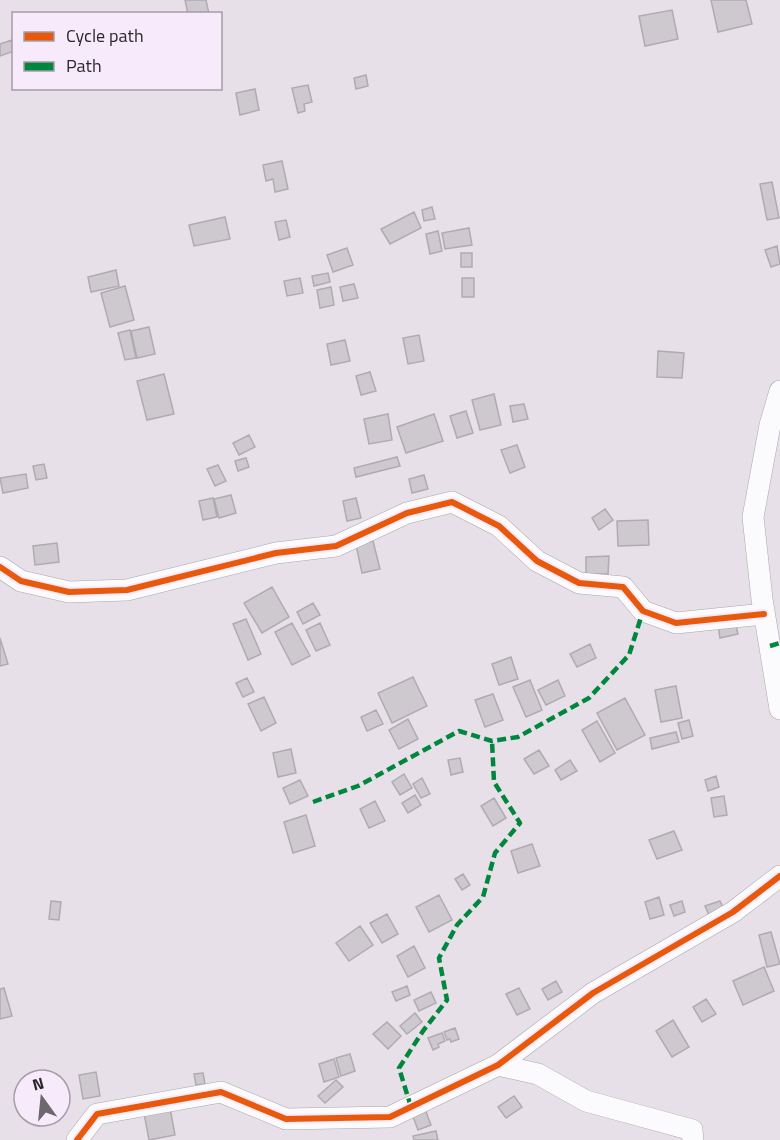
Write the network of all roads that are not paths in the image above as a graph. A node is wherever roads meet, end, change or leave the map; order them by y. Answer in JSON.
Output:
{"nodes":[{"id":1,"x":780,"y":391,"type":"edge"},
{"id":2,"x":0,"y":567,"type":"edge"},
{"id":3,"x":764,"y":614,"type":"junction"},
{"id":4,"x":780,"y":709,"type":"edge"},
{"id":5,"x":780,"y":876,"type":"edge"},
{"id":6,"x":498,"y":1065,"type":"junction"},
{"id":7,"x":78,"y":1140,"type":"edge"},
{"id":8,"x":693,"y":1140,"type":"edge"}],
"edges":[{"from":1,"to":3,"type":"street"},
{"from":2,"to":3,"type":"street"},
{"from":3,"to":4,"type":"street"},
{"from":5,"to":6,"type":"street"},
{"from":6,"to":7,"type":"street"},
{"from":6,"to":8,"type":"street"}]}
